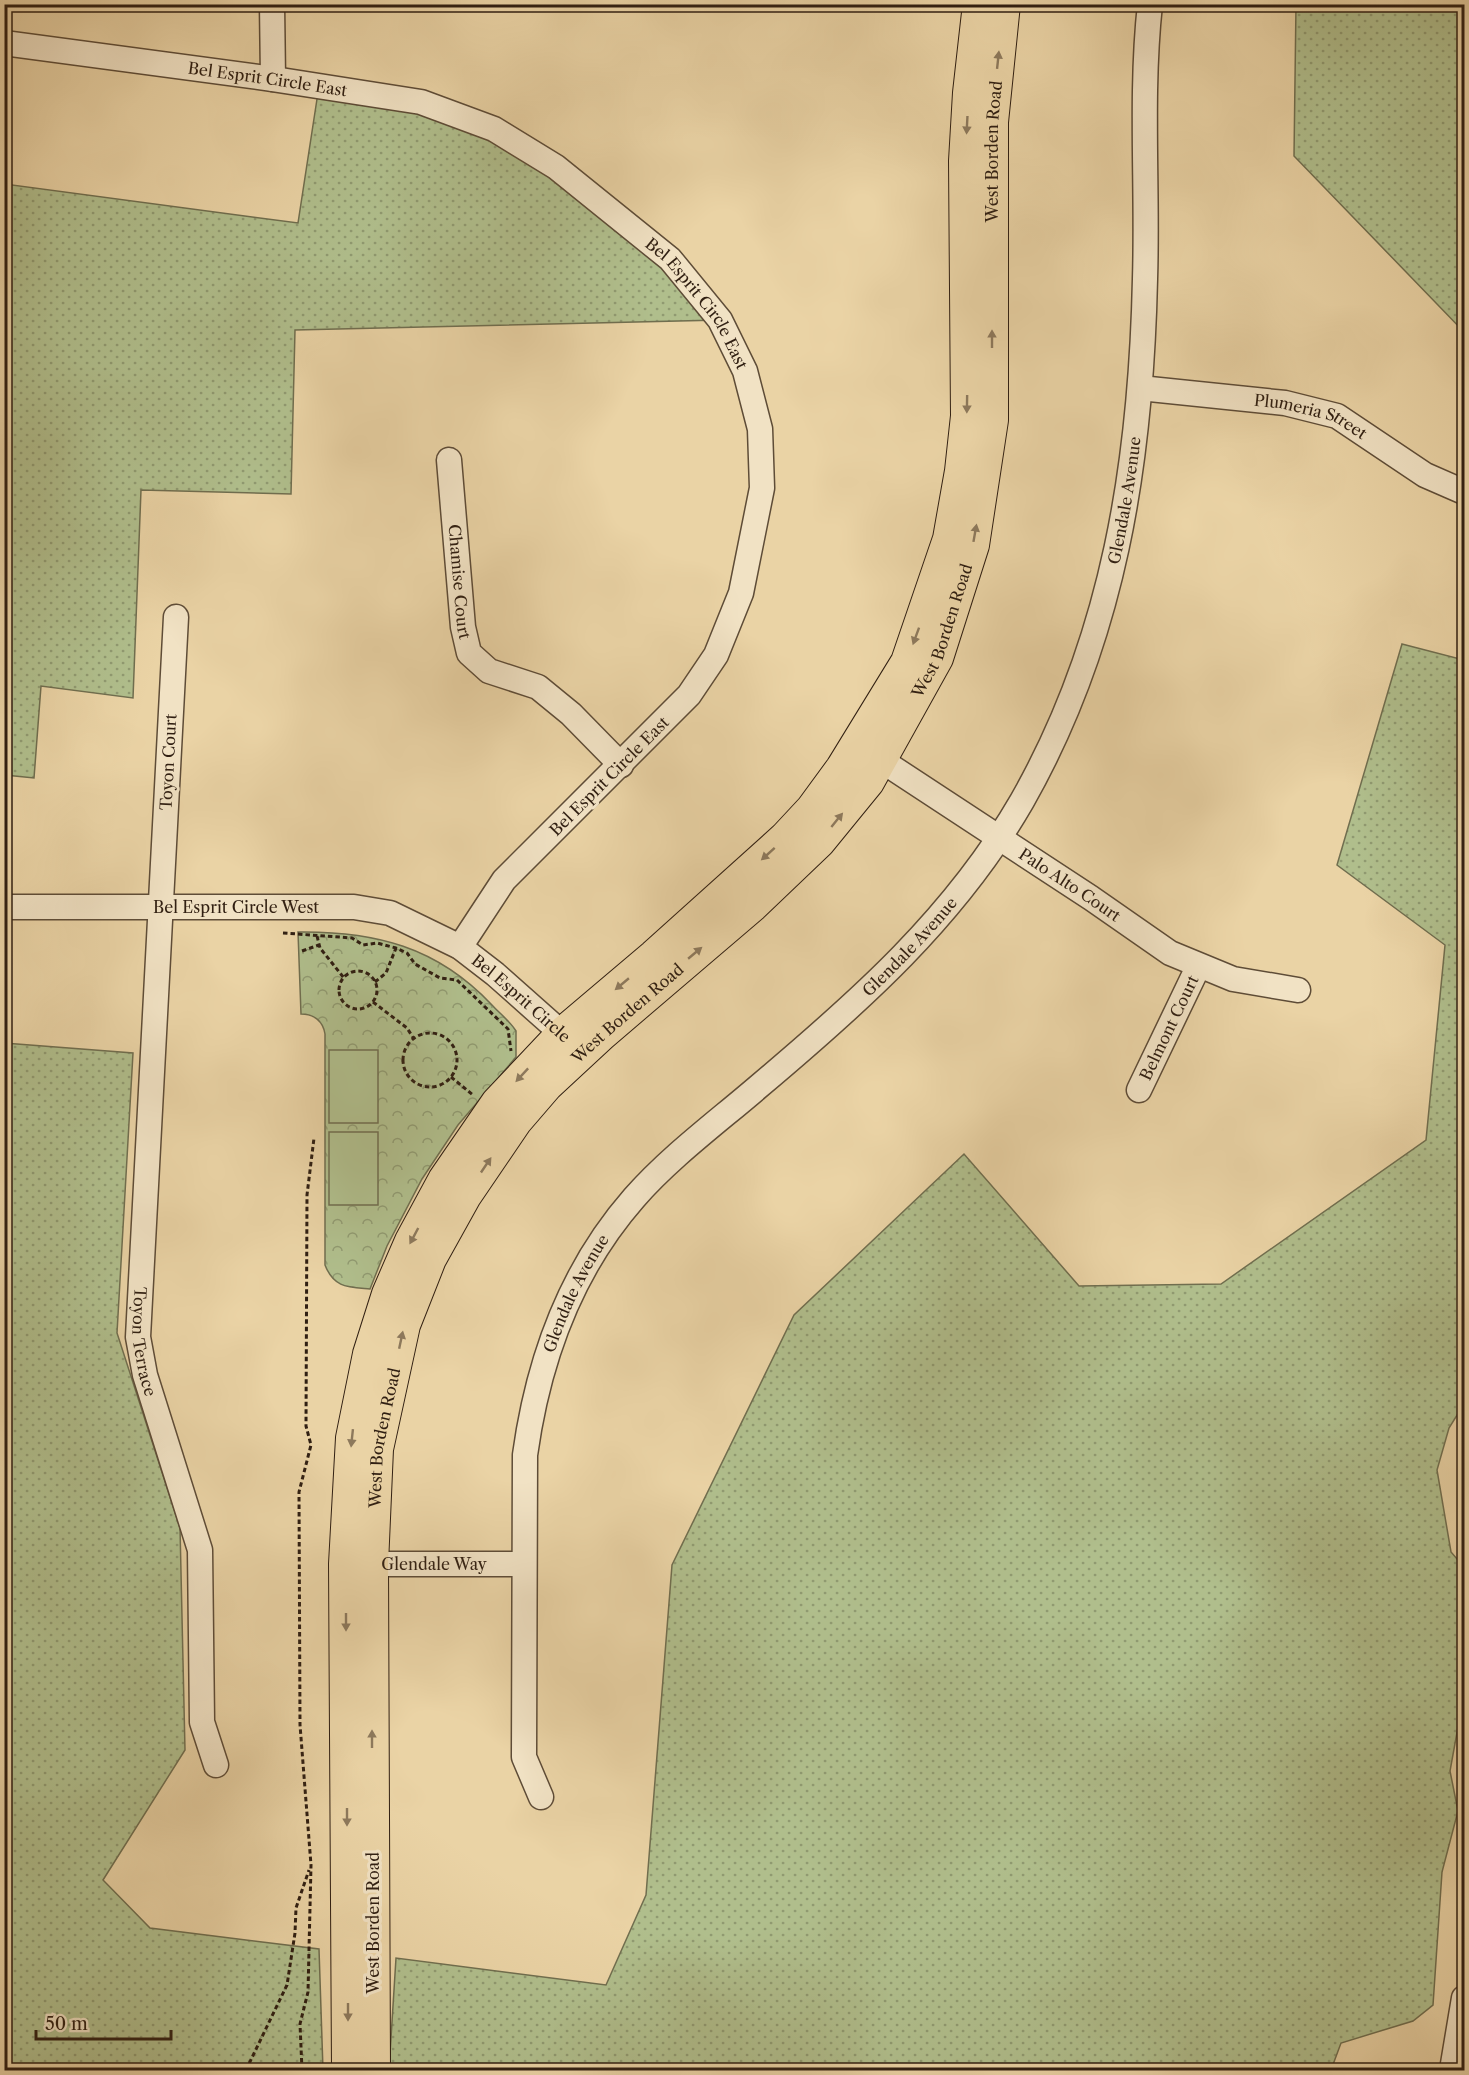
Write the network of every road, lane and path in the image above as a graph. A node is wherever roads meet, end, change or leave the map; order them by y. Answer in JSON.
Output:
{"nodes":[{"id":1,"x":272,"y":4,"type":"edge"},
{"id":2,"x":979,"y":4,"type":"edge"},
{"id":3,"x":1004,"y":4,"type":"edge"},
{"id":4,"x":1150,"y":4,"type":"edge"},
{"id":5,"x":4,"y":43,"type":"edge"},
{"id":6,"x":273,"y":78,"type":"junction"},
{"id":7,"x":1140,"y":388,"type":"junction"},
{"id":8,"x":449,"y":460,"type":"dead end"},
{"id":9,"x":1464,"y":492,"type":"edge"},
{"id":10,"x":176,"y":617,"type":"dead end"},
{"id":11,"x":869,"y":752,"type":"junction"},
{"id":12,"x":621,"y":765,"type":"junction"},
{"id":13,"x":999,"y":838,"type":"junction"},
{"id":14,"x":4,"y":907,"type":"edge"},
{"id":15,"x":159,"y":907,"type":"junction"},
{"id":16,"x":283,"y":933,"type":"dead end"},
{"id":17,"x":317,"y":936,"type":"junction"},
{"id":18,"x":319,"y":945,"type":"junction"},
{"id":19,"x":460,"y":947,"type":"junction"},
{"id":20,"x":396,"y":948,"type":"junction"},
{"id":21,"x":302,"y":951,"type":"dead end"},
{"id":22,"x":1198,"y":967,"type":"junction"},
{"id":23,"x":344,"y":978,"type":"junction"},
{"id":24,"x":375,"y":982,"type":"junction"},
{"id":25,"x":1298,"y":990,"type":"dead end"},
{"id":26,"x":373,"y":1002,"type":"junction"},
{"id":27,"x":414,"y":1039,"type":"junction"},
{"id":28,"x":572,"y":1042,"type":"junction"},
{"id":29,"x":510,"y":1055,"type":"dead end"},
{"id":30,"x":451,"y":1077,"type":"junction"},
{"id":31,"x":481,"y":1089,"type":"dead end"},
{"id":32,"x":1139,"y":1089,"type":"dead end"},
{"id":33,"x":474,"y":1096,"type":"junction"},
{"id":34,"x":469,"y":1104,"type":"dead end"},
{"id":35,"x":314,"y":1138,"type":"dead end"},
{"id":36,"x":359,"y":1564,"type":"junction"},
{"id":37,"x":523,"y":1564,"type":"junction"},
{"id":38,"x":216,"y":1766,"type":"dead end"},
{"id":39,"x":541,"y":1797,"type":"dead end"},
{"id":40,"x":311,"y":1865,"type":"junction"},
{"id":41,"x":1464,"y":1998,"type":"edge"},
{"id":42,"x":246,"y":2070,"type":"edge"},
{"id":43,"x":302,"y":2070,"type":"edge"},
{"id":44,"x":348,"y":2070,"type":"edge"},
{"id":45,"x":374,"y":2070,"type":"edge"},
{"id":46,"x":1452,"y":2070,"type":"edge"}],
"edges":[{"from":1,"to":6,"type":"street"},
{"from":2,"to":11,"type":"main road","name":"West Borden Road","one_way":true},
{"from":11,"to":3,"type":"main road","name":"West Borden Road","one_way":true},
{"from":4,"to":7,"type":"street","name":"Glendale Avenue"},
{"from":5,"to":6,"type":"street","name":"Bel Esprit Circle East"},
{"from":6,"to":12,"type":"street","name":"Bel Esprit Circle East"},
{"from":7,"to":9,"type":"street","name":"Plumeria Street"},
{"from":7,"to":13,"type":"street","name":"Glendale Avenue"},
{"from":8,"to":12,"type":"street","name":"Chamise Court"},
{"from":10,"to":15,"type":"street","name":"Toyon Court"},
{"from":11,"to":13,"type":"street","name":"Palo Alto Court"},
{"from":11,"to":28,"type":"main road","name":"West Borden Road"},
{"from":12,"to":19,"type":"street","name":"Bel Esprit Circle East"},
{"from":13,"to":22,"type":"street","name":"Palo Alto Court"},
{"from":13,"to":37,"type":"street","name":"Glendale Avenue"},
{"from":14,"to":15,"type":"street","name":"Bel Esprit Circle West"},
{"from":15,"to":19,"type":"street","name":"Bel Esprit Circle West"},
{"from":15,"to":38,"type":"street","name":"Toyon Terrace"},
{"from":16,"to":17,"type":"path"},
{"from":17,"to":18,"type":"path"},
{"from":17,"to":20,"type":"path"},
{"from":18,"to":21,"type":"path"},
{"from":18,"to":23,"type":"path"},
{"from":19,"to":28,"type":"street","name":"Bel Esprit Circle"},
{"from":20,"to":24,"type":"path"},
{"from":20,"to":29,"type":"path"},
{"from":22,"to":25,"type":"street","name":"Palo Alto Court"},
{"from":22,"to":32,"type":"street","name":"Belmont Court"},
{"from":23,"to":24,"type":"path"},
{"from":23,"to":26,"type":"path"},
{"from":24,"to":26,"type":"path"},
{"from":26,"to":27,"type":"path"},
{"from":27,"to":30,"type":"path"},
{"from":27,"to":30,"type":"path"},
{"from":28,"to":36,"type":"main road","name":"West Borden Road"},
{"from":30,"to":33,"type":"path"},
{"from":31,"to":33,"type":"path"},
{"from":33,"to":34,"type":"path"},
{"from":35,"to":40,"type":"path"},
{"from":36,"to":37,"type":"street","name":"Glendale Way"},
{"from":36,"to":44,"type":"main road","name":"West Borden Road","one_way":true},
{"from":45,"to":36,"type":"main road","name":"West Borden Road","one_way":true},
{"from":37,"to":39,"type":"street","name":"Glendale Avenue"},
{"from":40,"to":42,"type":"path"},
{"from":40,"to":43,"type":"path"},
{"from":41,"to":46,"type":"street"}]}
